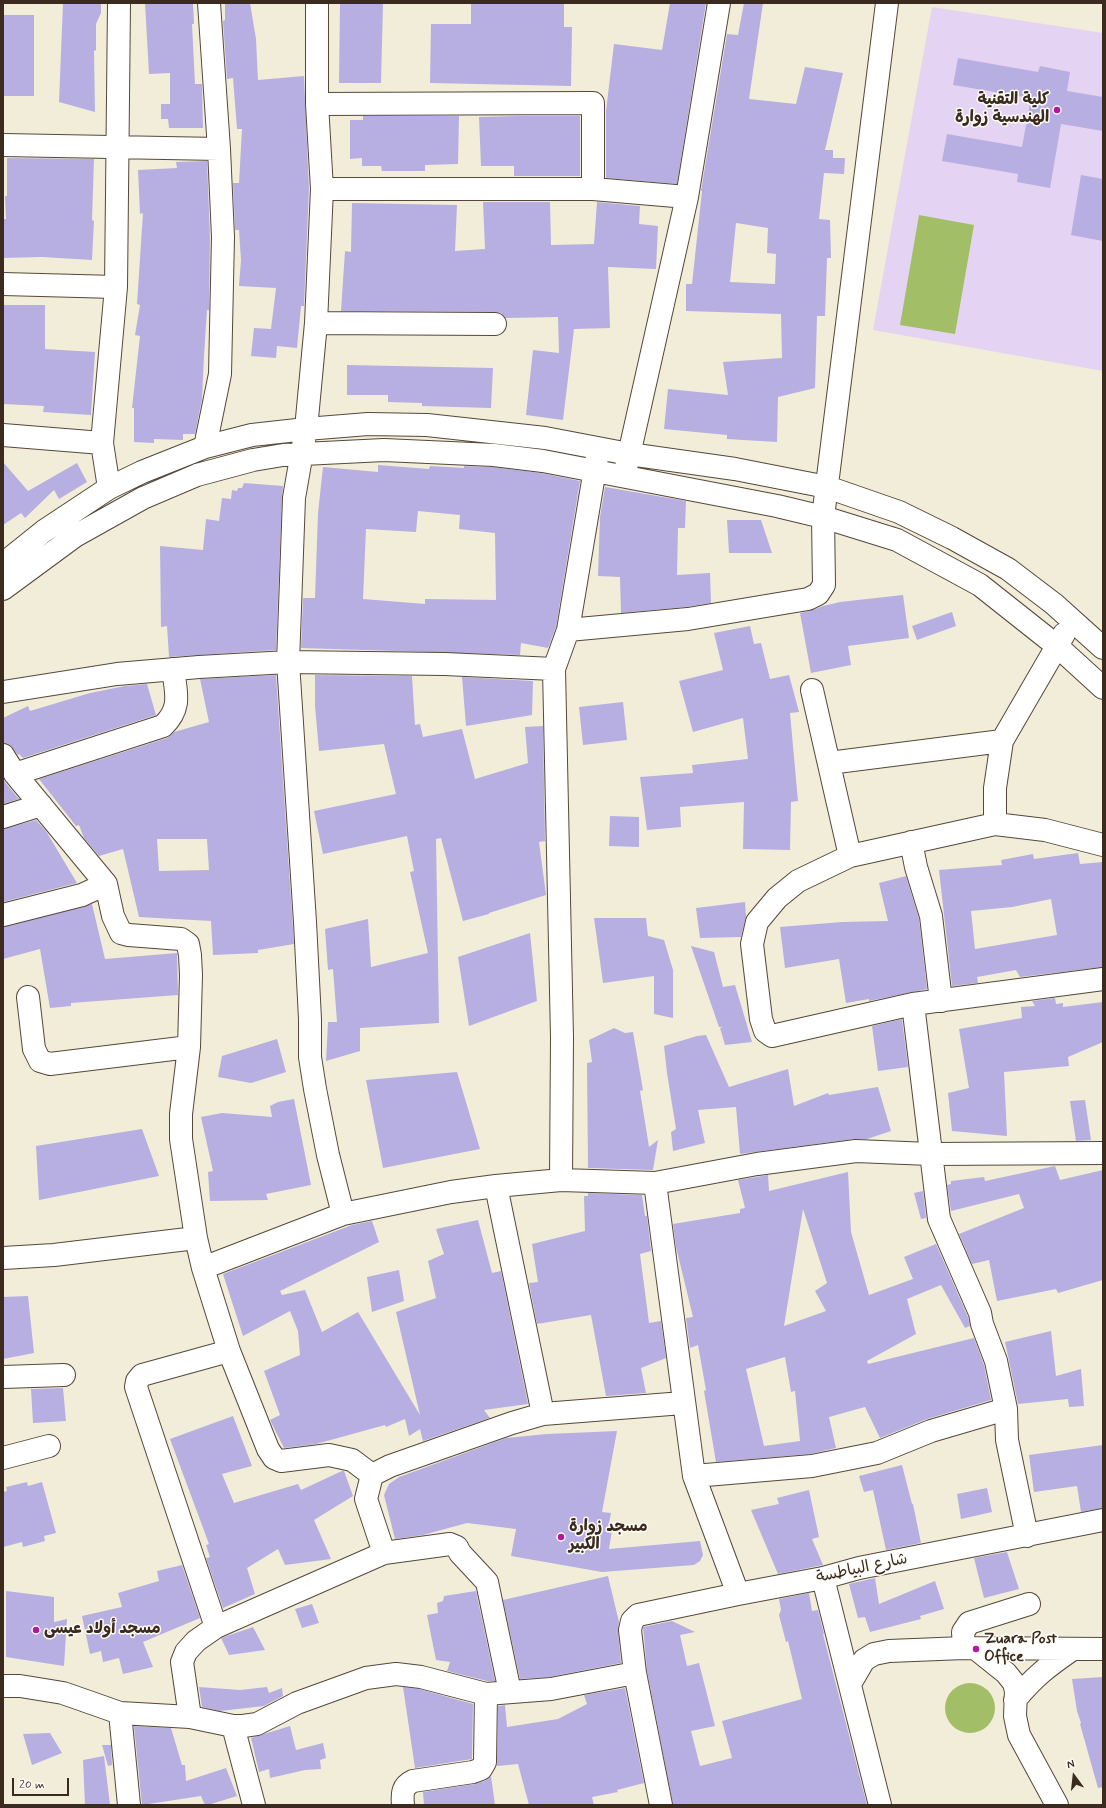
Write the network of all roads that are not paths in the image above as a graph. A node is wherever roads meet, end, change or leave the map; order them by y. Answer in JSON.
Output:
{"nodes":[{"id":1,"x":119,"y":3,"type":"edge"},
{"id":2,"x":208,"y":3,"type":"edge"},
{"id":3,"x":317,"y":3,"type":"edge"},
{"id":4,"x":719,"y":3,"type":"edge"},
{"id":5,"x":887,"y":3,"type":"edge"},
{"id":6,"x":317,"y":104,"type":"junction"},
{"id":7,"x":3,"y":145,"type":"edge"},
{"id":8,"x":118,"y":147,"type":"junction"},
{"id":9,"x":219,"y":149,"type":"junction"},
{"id":10,"x":322,"y":189,"type":"junction"},
{"id":11,"x":593,"y":189,"type":"junction"},
{"id":12,"x":688,"y":197,"type":"junction"},
{"id":13,"x":3,"y":284,"type":"edge"},
{"id":14,"x":116,"y":287,"type":"junction"},
{"id":15,"x":316,"y":323,"type":"junction"},
{"id":16,"x":495,"y":324,"type":"dead end"},
{"id":17,"x":306,"y":429,"type":"junction"},
{"id":18,"x":3,"y":435,"type":"edge"},
{"id":19,"x":102,"y":443,"type":"junction"},
{"id":20,"x":205,"y":447,"type":"junction"},
{"id":21,"x":599,"y":448,"type":"junction"},
{"id":22,"x":302,"y":454,"type":"junction"},
{"id":23,"x":629,"y":454,"type":"junction"},
{"id":24,"x":595,"y":471,"type":"junction"},
{"id":25,"x":624,"y":477,"type":"junction"},
{"id":26,"x":827,"y":487,"type":"junction"},
{"id":27,"x":109,"y":488,"type":"junction"},
{"id":28,"x":823,"y":517,"type":"junction"},
{"id":29,"x":3,"y":564,"type":"edge"},
{"id":30,"x":3,"y":589,"type":"edge"},
{"id":31,"x":1072,"y":621,"type":"junction"},
{"id":32,"x":568,"y":630,"type":"junction"},
{"id":33,"x":1057,"y":646,"type":"junction"},
{"id":34,"x":1103,"y":648,"type":"edge"},
{"id":35,"x":288,"y":662,"type":"junction"},
{"id":36,"x":173,"y":669,"type":"junction"},
{"id":37,"x":554,"y":669,"type":"junction"},
{"id":38,"x":1103,"y":688,"type":"edge"},
{"id":39,"x":812,"y":690,"type":"dead end"},
{"id":40,"x":3,"y":692,"type":"edge"},
{"id":41,"x":1002,"y":741,"type":"junction"},
{"id":42,"x":3,"y":755,"type":"edge"},
{"id":43,"x":829,"y":762,"type":"junction"},
{"id":44,"x":15,"y":774,"type":"junction"},
{"id":45,"x":41,"y":805,"type":"junction"},
{"id":46,"x":3,"y":817,"type":"edge"},
{"id":47,"x":996,"y":824,"type":"junction"},
{"id":48,"x":911,"y":842,"type":"junction"},
{"id":49,"x":1103,"y":845,"type":"edge"},
{"id":50,"x":850,"y":856,"type":"junction"},
{"id":51,"x":106,"y":884,"type":"junction"},
{"id":52,"x":3,"y":915,"type":"edge"},
{"id":53,"x":1103,"y":979,"type":"edge"},
{"id":54,"x":28,"y":997,"type":"dead end"},
{"id":55,"x":941,"y":1001,"type":"junction"},
{"id":56,"x":913,"y":1004,"type":"junction"},
{"id":57,"x":189,"y":1047,"type":"junction"},
{"id":58,"x":1103,"y":1153,"type":"edge"},
{"id":59,"x":930,"y":1154,"type":"junction"},
{"id":60,"x":561,"y":1180,"type":"junction"},
{"id":61,"x":655,"y":1183,"type":"junction"},
{"id":62,"x":496,"y":1186,"type":"junction"},
{"id":63,"x":343,"y":1214,"type":"junction"},
{"id":64,"x":196,"y":1238,"type":"junction"},
{"id":65,"x":3,"y":1258,"type":"edge"},
{"id":66,"x":203,"y":1268,"type":"junction"},
{"id":67,"x":229,"y":1351,"type":"junction"},
{"id":68,"x":64,"y":1375,"type":"dead end"},
{"id":69,"x":3,"y":1377,"type":"edge"},
{"id":70,"x":683,"y":1403,"type":"junction"},
{"id":71,"x":1006,"y":1409,"type":"junction"},
{"id":72,"x":543,"y":1414,"type":"junction"},
{"id":73,"x":49,"y":1446,"type":"dead end"},
{"id":74,"x":3,"y":1458,"type":"edge"},
{"id":75,"x":372,"y":1475,"type":"junction"},
{"id":76,"x":694,"y":1476,"type":"junction"},
{"id":77,"x":1103,"y":1520,"type":"edge"},
{"id":78,"x":1028,"y":1536,"type":"junction"},
{"id":79,"x":384,"y":1553,"type":"junction"},
{"id":80,"x":823,"y":1578,"type":"junction"},
{"id":81,"x":738,"y":1594,"type":"junction"},
{"id":82,"x":1029,"y":1604,"type":"dead end"},
{"id":83,"x":216,"y":1627,"type":"junction"},
{"id":84,"x":970,"y":1649,"type":"junction"},
{"id":85,"x":1073,"y":1649,"type":"junction"},
{"id":86,"x":1103,"y":1649,"type":"edge"},
{"id":87,"x":635,"y":1673,"type":"junction"},
{"id":88,"x":850,"y":1684,"type":"junction"},
{"id":89,"x":3,"y":1686,"type":"edge"},
{"id":90,"x":510,"y":1692,"type":"junction"},
{"id":91,"x":486,"y":1694,"type":"junction"},
{"id":92,"x":1015,"y":1700,"type":"junction"},
{"id":93,"x":120,"y":1713,"type":"junction"},
{"id":94,"x":190,"y":1717,"type":"junction"},
{"id":95,"x":233,"y":1726,"type":"junction"},
{"id":96,"x":129,"y":1805,"type":"edge"},
{"id":97,"x":254,"y":1805,"type":"edge"},
{"id":98,"x":403,"y":1805,"type":"edge"},
{"id":99,"x":661,"y":1805,"type":"edge"},
{"id":100,"x":880,"y":1805,"type":"edge"},
{"id":101,"x":1057,"y":1805,"type":"edge"}],
"edges":[{"from":1,"to":8,"type":"street"},
{"from":2,"to":9,"type":"street"},
{"from":3,"to":6,"type":"street"},
{"from":4,"to":12,"type":"street"},
{"from":5,"to":26,"type":"street"},
{"from":6,"to":10,"type":"street"},
{"from":6,"to":11,"type":"street"},
{"from":7,"to":8,"type":"street"},
{"from":8,"to":9,"type":"street"},
{"from":8,"to":14,"type":"street"},
{"from":9,"to":20,"type":"street"},
{"from":10,"to":11,"type":"street"},
{"from":10,"to":15,"type":"street"},
{"from":11,"to":12,"type":"street"},
{"from":12,"to":23,"type":"street"},
{"from":13,"to":14,"type":"street"},
{"from":14,"to":19,"type":"street"},
{"from":15,"to":16,"type":"street"},
{"from":15,"to":17,"type":"street"},
{"from":17,"to":20,"type":"street"},
{"from":17,"to":21,"type":"street"},
{"from":17,"to":22,"type":"street"},
{"from":18,"to":19,"type":"street"},
{"from":19,"to":27,"type":"street"},
{"from":20,"to":27,"type":"street"},
{"from":21,"to":23,"type":"street"},
{"from":21,"to":24,"type":"street"},
{"from":22,"to":24,"type":"street"},
{"from":22,"to":30,"type":"street"},
{"from":22,"to":35,"type":"street"},
{"from":23,"to":25,"type":"street"},
{"from":23,"to":26,"type":"street"},
{"from":24,"to":25,"type":"street"},
{"from":24,"to":32,"type":"street"},
{"from":25,"to":28,"type":"street"},
{"from":26,"to":28,"type":"street"},
{"from":26,"to":31,"type":"street"},
{"from":27,"to":29,"type":"street"},
{"from":28,"to":32,"type":"street"},
{"from":28,"to":33,"type":"street"},
{"from":31,"to":33,"type":"street"},
{"from":31,"to":34,"type":"street"},
{"from":32,"to":37,"type":"street"},
{"from":33,"to":38,"type":"street"},
{"from":33,"to":41,"type":"street"},
{"from":35,"to":36,"type":"street"},
{"from":35,"to":37,"type":"street"},
{"from":35,"to":63,"type":"street"},
{"from":36,"to":40,"type":"street"},
{"from":36,"to":44,"type":"street"},
{"from":37,"to":60,"type":"street"},
{"from":39,"to":43,"type":"street"},
{"from":41,"to":43,"type":"street"},
{"from":41,"to":47,"type":"street"},
{"from":42,"to":44,"type":"street"},
{"from":43,"to":50,"type":"street"},
{"from":44,"to":45,"type":"street"},
{"from":45,"to":46,"type":"street"},
{"from":45,"to":51,"type":"street"},
{"from":47,"to":48,"type":"street"},
{"from":47,"to":49,"type":"street"},
{"from":48,"to":50,"type":"street"},
{"from":48,"to":55,"type":"street"},
{"from":50,"to":56,"type":"street"},
{"from":51,"to":52,"type":"street"},
{"from":51,"to":57,"type":"street"},
{"from":53,"to":55,"type":"street"},
{"from":54,"to":57,"type":"street"},
{"from":55,"to":56,"type":"street"},
{"from":56,"to":59,"type":"street"},
{"from":57,"to":64,"type":"street"},
{"from":58,"to":59,"type":"street"},
{"from":59,"to":61,"type":"street"},
{"from":59,"to":71,"type":"street"},
{"from":60,"to":61,"type":"street"},
{"from":60,"to":62,"type":"street"},
{"from":61,"to":70,"type":"street"},
{"from":62,"to":63,"type":"street"},
{"from":62,"to":72,"type":"street"},
{"from":63,"to":66,"type":"street"},
{"from":64,"to":65,"type":"street"},
{"from":64,"to":66,"type":"street"},
{"from":66,"to":67,"type":"street"},
{"from":67,"to":75,"type":"street"},
{"from":67,"to":83,"type":"street"},
{"from":68,"to":69,"type":"street"},
{"from":70,"to":72,"type":"street"},
{"from":70,"to":76,"type":"street"},
{"from":71,"to":76,"type":"street"},
{"from":71,"to":78,"type":"street"},
{"from":72,"to":75,"type":"street"},
{"from":73,"to":74,"type":"street"},
{"from":75,"to":79,"type":"street"},
{"from":76,"to":81,"type":"street"},
{"from":77,"to":78,"type":"street","name":"شارع البياطسة"},
{"from":78,"to":80,"type":"street","name":"شارع البياطسة"},
{"from":79,"to":83,"type":"street"},
{"from":79,"to":90,"type":"street"},
{"from":80,"to":81,"type":"street","name":"شارع البياطسة"},
{"from":80,"to":88,"type":"street"},
{"from":81,"to":87,"type":"street","name":"شارع البياطسة"},
{"from":82,"to":84,"type":"street"},
{"from":83,"to":94,"type":"street"},
{"from":84,"to":85,"type":"street"},
{"from":84,"to":88,"type":"street"},
{"from":84,"to":92,"type":"street"},
{"from":85,"to":86,"type":"street"},
{"from":85,"to":92,"type":"street"},
{"from":87,"to":90,"type":"street"},
{"from":87,"to":99,"type":"street"},
{"from":88,"to":100,"type":"street"},
{"from":89,"to":93,"type":"street"},
{"from":90,"to":91,"type":"street"},
{"from":91,"to":95,"type":"street"},
{"from":91,"to":98,"type":"street"},
{"from":92,"to":101,"type":"street"},
{"from":93,"to":94,"type":"street"},
{"from":93,"to":96,"type":"street"},
{"from":94,"to":95,"type":"street"},
{"from":95,"to":97,"type":"street"}]}
